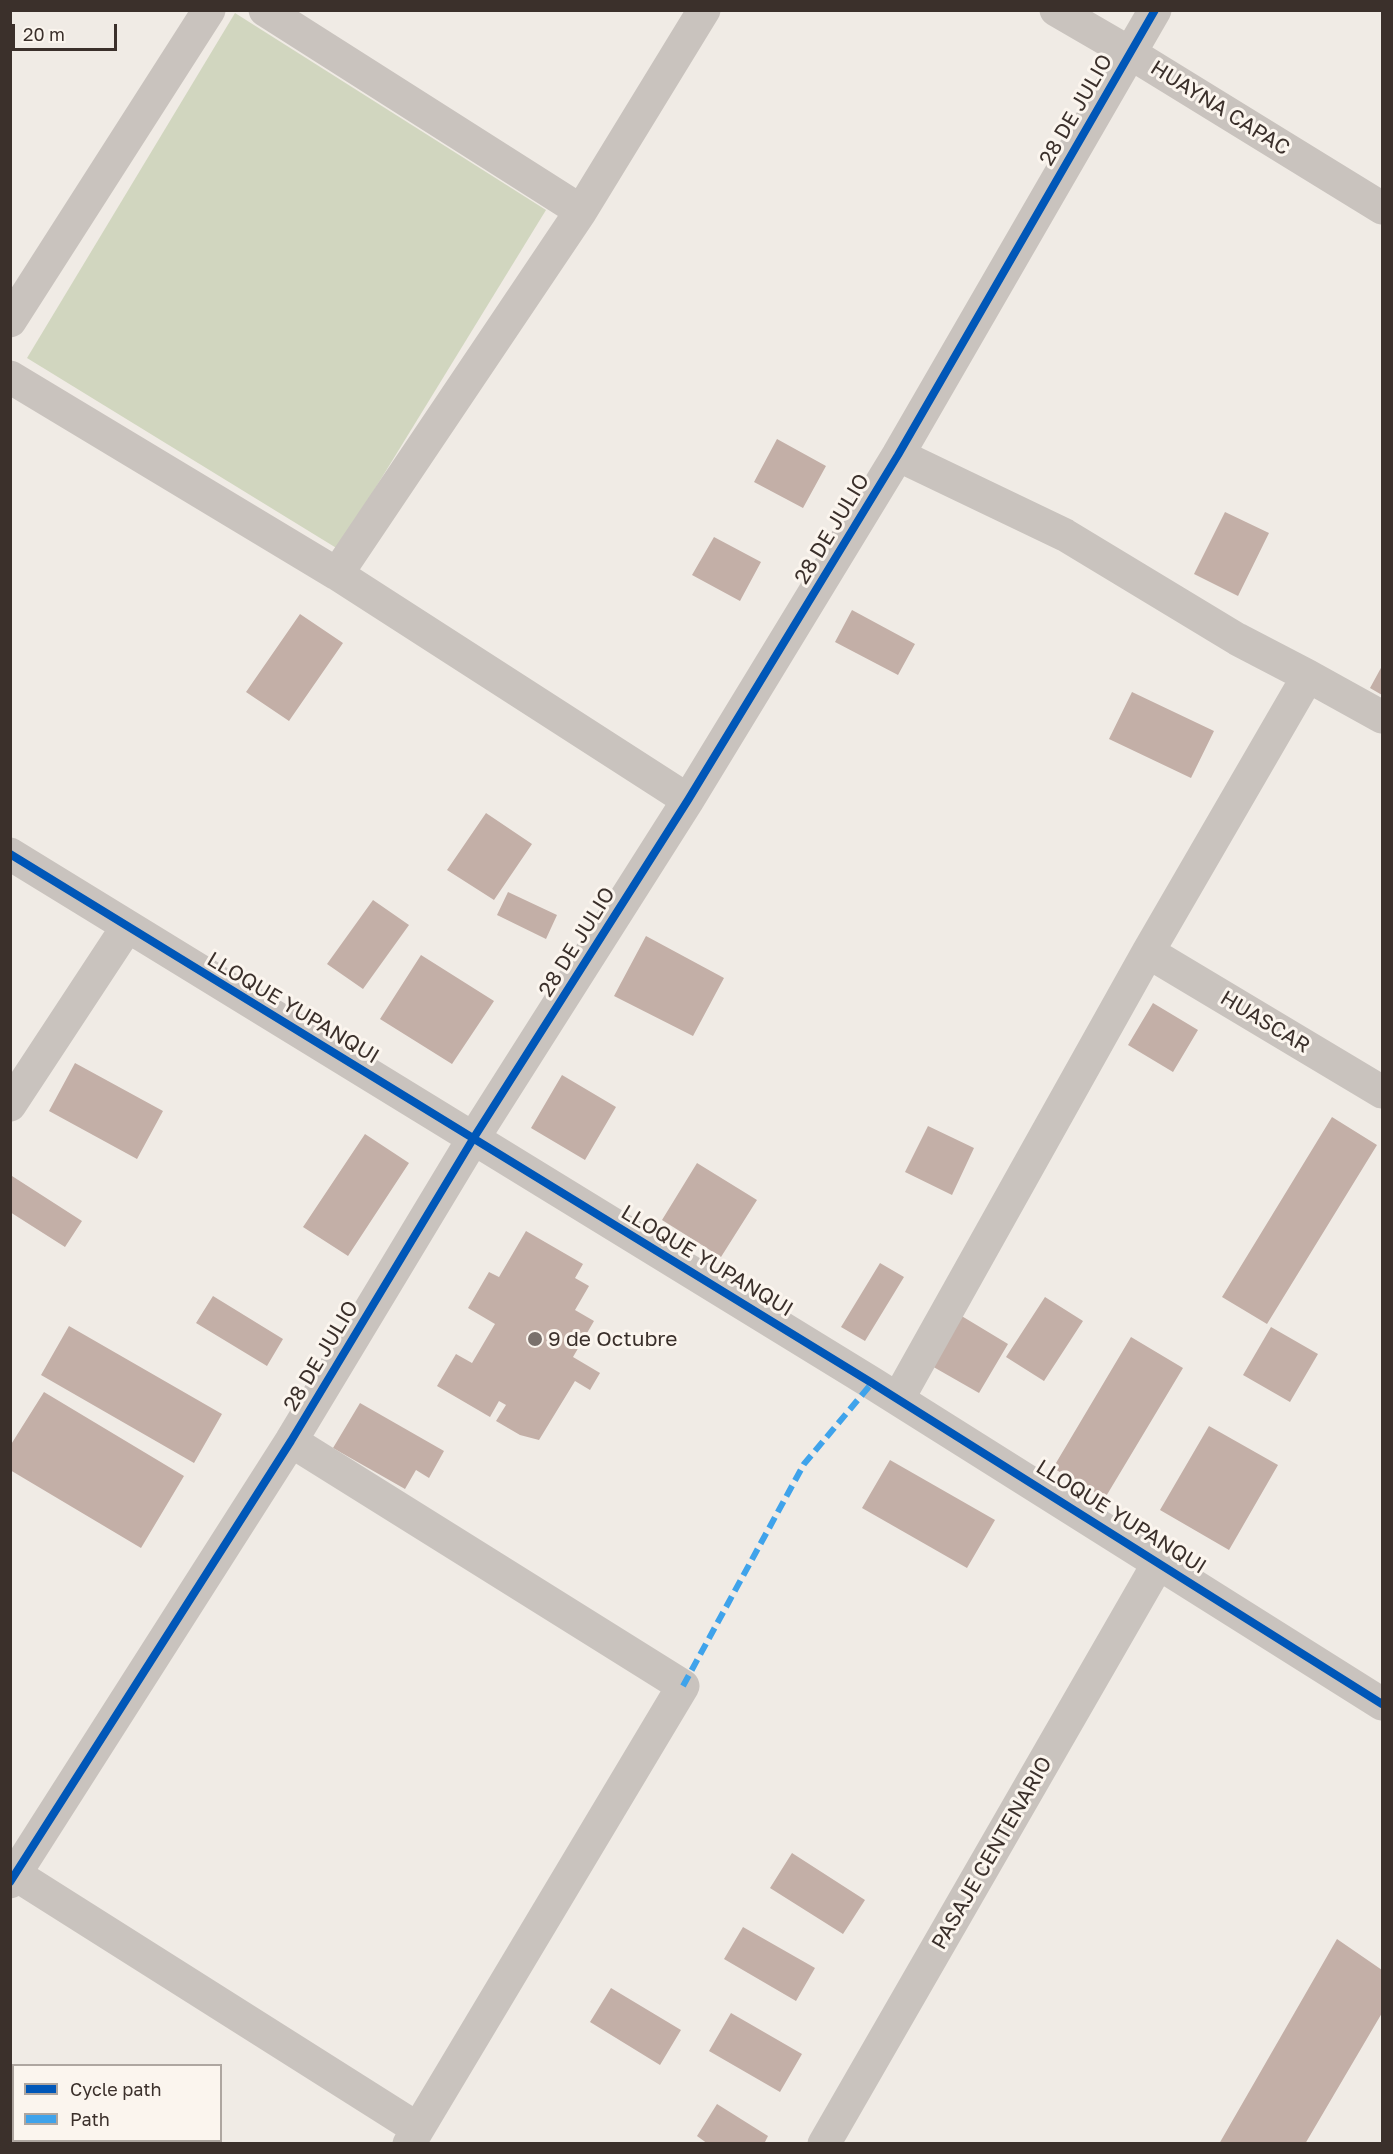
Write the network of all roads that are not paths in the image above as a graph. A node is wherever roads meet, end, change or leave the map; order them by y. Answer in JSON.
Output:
{"nodes":[{"id":1,"x":209,"y":10,"type":"edge"},
{"id":2,"x":265,"y":10,"type":"edge"},
{"id":3,"x":704,"y":10,"type":"edge"},
{"id":4,"x":1056,"y":10,"type":"edge"},
{"id":5,"x":1155,"y":10,"type":"edge"},
{"id":6,"x":1130,"y":53,"type":"junction"},
{"id":7,"x":1383,"y":208,"type":"edge"},
{"id":8,"x":580,"y":212,"type":"junction"},
{"id":9,"x":10,"y":321,"type":"edge"},
{"id":10,"x":10,"y":377,"type":"edge"},
{"id":11,"x":898,"y":455,"type":"junction"},
{"id":12,"x":337,"y":574,"type":"junction"},
{"id":13,"x":1308,"y":676,"type":"junction"},
{"id":14,"x":1383,"y":717,"type":"edge"},
{"id":15,"x":688,"y":800,"type":"junction"},
{"id":16,"x":10,"y":854,"type":"edge"},
{"id":17,"x":127,"y":927,"type":"junction"},
{"id":18,"x":1148,"y":952,"type":"junction"},
{"id":19,"x":1383,"y":1092,"type":"edge"},
{"id":20,"x":10,"y":1105,"type":"edge"},
{"id":21,"x":473,"y":1139,"type":"junction"},
{"id":22,"x":898,"y":1399,"type":"junction"},
{"id":23,"x":291,"y":1441,"type":"junction"},
{"id":24,"x":1160,"y":1562,"type":"junction"},
{"id":25,"x":1383,"y":1704,"type":"edge"},
{"id":26,"x":12,"y":1876,"type":"edge"},
{"id":27,"x":414,"y":2136,"type":"edge"},
{"id":28,"x":824,"y":2144,"type":"edge"}],
"edges":[{"from":1,"to":9,"type":"street"},
{"from":2,"to":8,"type":"street"},
{"from":3,"to":8,"type":"street"},
{"from":4,"to":6,"type":"street","name":"HUAYNA CAPAC"},
{"from":5,"to":6,"type":"street","name":"28 DE JULIO"},
{"from":6,"to":7,"type":"street","name":"HUAYNA CAPAC"},
{"from":6,"to":11,"type":"street","name":"28 DE JULIO"},
{"from":8,"to":12,"type":"street"},
{"from":10,"to":12,"type":"street"},
{"from":11,"to":13,"type":"street"},
{"from":11,"to":15,"type":"street","name":"28 DE JULIO"},
{"from":12,"to":15,"type":"street"},
{"from":13,"to":14,"type":"street"},
{"from":13,"to":18,"type":"street"},
{"from":15,"to":21,"type":"street","name":"28 DE JULIO"},
{"from":16,"to":17,"type":"street","name":"LLOQUE YUPANQUI"},
{"from":17,"to":20,"type":"street"},
{"from":17,"to":21,"type":"street","name":"LLOQUE YUPANQUI"},
{"from":18,"to":19,"type":"street","name":"HUASCAR"},
{"from":18,"to":22,"type":"street"},
{"from":21,"to":22,"type":"street","name":"LLOQUE YUPANQUI"},
{"from":21,"to":23,"type":"street","name":"28 DE JULIO"},
{"from":22,"to":24,"type":"street","name":"LLOQUE YUPANQUI"},
{"from":23,"to":26,"type":"street","name":"28 DE JULIO"},
{"from":23,"to":27,"type":"street"},
{"from":24,"to":25,"type":"street","name":"LLOQUE YUPANQUI"},
{"from":24,"to":28,"type":"street","name":"PASAJE CENTENARIO"},
{"from":26,"to":27,"type":"street"}]}
